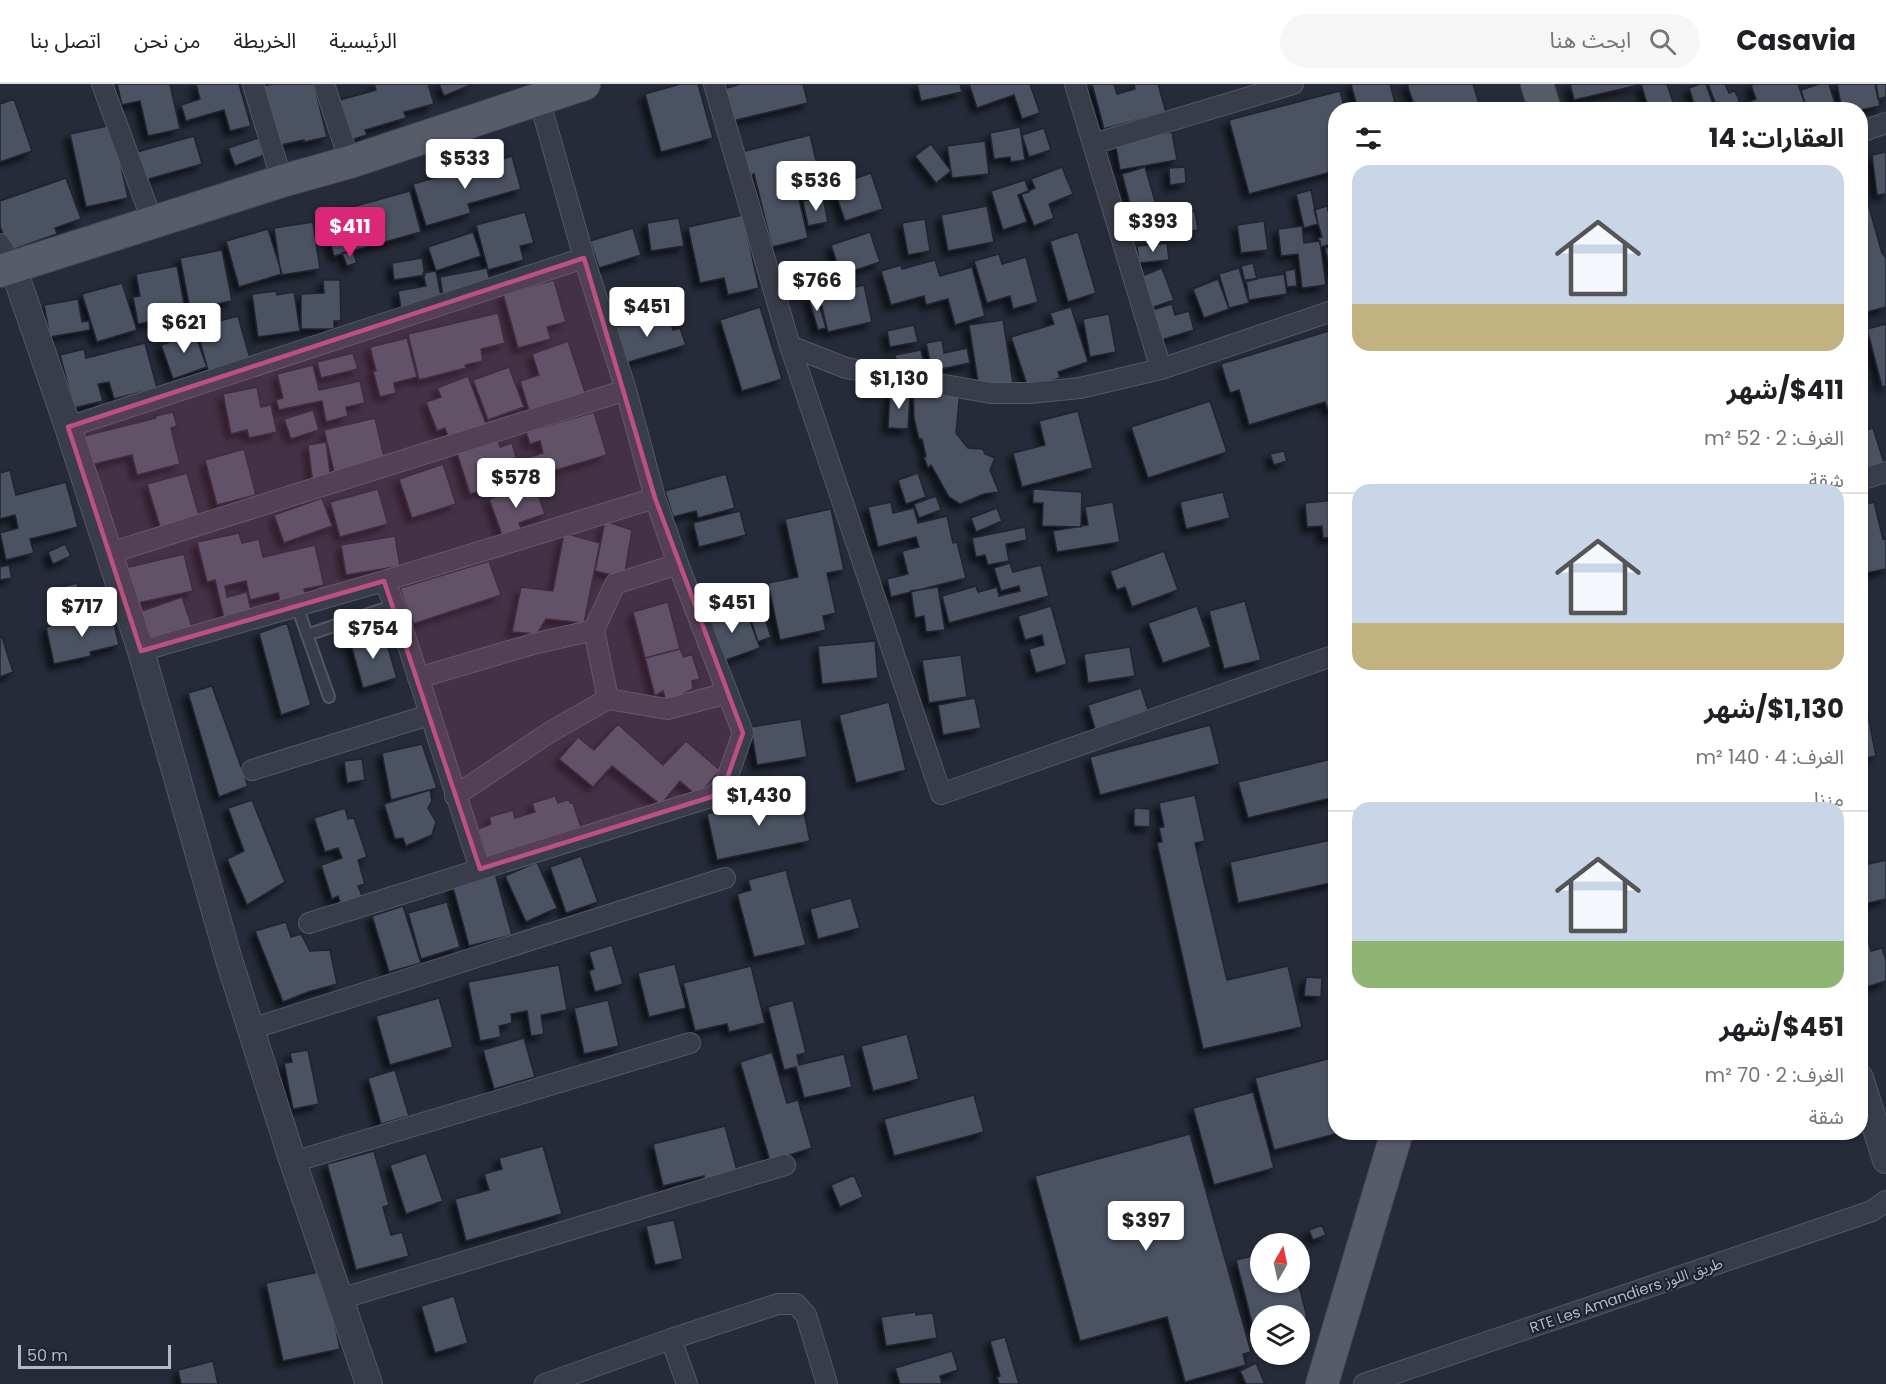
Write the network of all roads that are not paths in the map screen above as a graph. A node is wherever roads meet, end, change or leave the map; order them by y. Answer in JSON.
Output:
{"nodes":[{"id":1,"x":102,"y":84,"type":"edge"},
{"id":2,"x":253,"y":84,"type":"edge"},
{"id":3,"x":324,"y":84,"type":"edge"},
{"id":4,"x":584,"y":84,"type":"edge"},
{"id":5,"x":714,"y":84,"type":"edge"},
{"id":6,"x":1075,"y":84,"type":"edge"},
{"id":7,"x":1293,"y":84,"type":"edge"},
{"id":8,"x":1537,"y":84,"type":"edge"},
{"id":9,"x":539,"y":99,"type":"junction"},
{"id":10,"x":1543,"y":102,"type":"edge"},
{"id":11,"x":1886,"y":123,"type":"edge"},
{"id":12,"x":1868,"y":129,"type":"edge"},
{"id":13,"x":1093,"y":144,"type":"junction"},
{"id":14,"x":350,"y":162,"type":"junction"},
{"id":15,"x":282,"y":182,"type":"junction"},
{"id":16,"x":153,"y":223,"type":"junction"},
{"id":17,"x":584,"y":258,"type":"junction"},
{"id":18,"x":4,"y":261,"type":"edge"},
{"id":19,"x":1328,"y":312,"type":"edge"},
{"id":20,"x":790,"y":346,"type":"junction"},
{"id":21,"x":1161,"y":369,"type":"junction"},
{"id":22,"x":626,"y":390,"type":"junction"},
{"id":23,"x":68,"y":427,"type":"junction"},
{"id":24,"x":1886,"y":472,"type":"edge"},
{"id":25,"x":1868,"y":478,"type":"edge"},
{"id":26,"x":655,"y":498,"type":"junction"},
{"id":27,"x":110,"y":553,"type":"junction"},
{"id":28,"x":678,"y":564,"type":"junction"},
{"id":29,"x":384,"y":581,"type":"junction"},
{"id":30,"x":395,"y":605,"type":"junction"},
{"id":31,"x":297,"y":606,"type":"junction"},
{"id":32,"x":594,"y":630,"type":"junction"},
{"id":33,"x":307,"y":634,"type":"junction"},
{"id":34,"x":141,"y":651,"type":"junction"},
{"id":35,"x":1328,"y":657,"type":"edge"},
{"id":36,"x":418,"y":678,"type":"junction"},
{"id":37,"x":728,"y":693,"type":"junction"},
{"id":38,"x":329,"y":697,"type":"dead end"},
{"id":39,"x":608,"y":699,"type":"junction"},
{"id":40,"x":429,"y":715,"type":"junction"},
{"id":41,"x":252,"y":770,"type":"dead end"},
{"id":42,"x":455,"y":796,"type":"junction"},
{"id":43,"x":480,"y":869,"type":"junction"},
{"id":44,"x":725,"y":878,"type":"dead end"},
{"id":45,"x":309,"y":923,"type":"dead end"},
{"id":46,"x":251,"y":1029,"type":"junction"},
{"id":47,"x":690,"y":1043,"type":"dead end"},
{"id":48,"x":1868,"y":1103,"type":"edge"},
{"id":49,"x":1395,"y":1140,"type":"edge"},
{"id":50,"x":1886,"y":1160,"type":"edge"},
{"id":51,"x":293,"y":1162,"type":"junction"},
{"id":52,"x":785,"y":1165,"type":"dead end"},
{"id":53,"x":1886,"y":1201,"type":"edge"},
{"id":54,"x":340,"y":1299,"type":"junction"},
{"id":55,"x":671,"y":1339,"type":"junction"},
{"id":56,"x":362,"y":1382,"type":"edge"},
{"id":57,"x":552,"y":1383,"type":"edge"},
{"id":58,"x":687,"y":1384,"type":"edge"},
{"id":59,"x":827,"y":1384,"type":"edge"},
{"id":60,"x":1322,"y":1384,"type":"edge"},
{"id":61,"x":1364,"y":1384,"type":"edge"}],
"edges":[{"from":1,"to":16,"type":"street"},
{"from":2,"to":15,"type":"street"},
{"from":3,"to":14,"type":"street"},
{"from":4,"to":9,"type":"main road"},
{"from":5,"to":20,"type":"street"},
{"from":6,"to":13,"type":"street"},
{"from":7,"to":13,"type":"street"},
{"from":8,"to":10,"type":"main road"},
{"from":9,"to":14,"type":"main road"},
{"from":9,"to":17,"type":"street"},
{"from":11,"to":12,"type":"street"},
{"from":13,"to":21,"type":"street"},
{"from":14,"to":15,"type":"main road"},
{"from":15,"to":16,"type":"main road"},
{"from":16,"to":18,"type":"main road"},
{"from":17,"to":22,"type":"street"},
{"from":17,"to":23,"type":"street"},
{"from":18,"to":23,"type":"street"},
{"from":19,"to":21,"type":"street"},
{"from":20,"to":21,"type":"street"},
{"from":20,"to":35,"type":"street"},
{"from":22,"to":26,"type":"street"},
{"from":22,"to":27,"type":"street"},
{"from":23,"to":27,"type":"street"},
{"from":24,"to":25,"type":"street"},
{"from":26,"to":28,"type":"street"},
{"from":26,"to":29,"type":"street"},
{"from":27,"to":34,"type":"street"},
{"from":28,"to":32,"type":"street"},
{"from":28,"to":37,"type":"street"},
{"from":29,"to":30,"type":"street"},
{"from":29,"to":31,"type":"street"},
{"from":30,"to":33,"type":"lane"},
{"from":30,"to":36,"type":"street"},
{"from":31,"to":33,"type":"lane"},
{"from":31,"to":34,"type":"street"},
{"from":32,"to":36,"type":"street"},
{"from":32,"to":39,"type":"street"},
{"from":33,"to":38,"type":"lane"},
{"from":34,"to":46,"type":"street"},
{"from":36,"to":40,"type":"street"},
{"from":37,"to":39,"type":"street"},
{"from":37,"to":43,"type":"street"},
{"from":39,"to":42,"type":"street"},
{"from":40,"to":41,"type":"street"},
{"from":40,"to":42,"type":"street"},
{"from":42,"to":43,"type":"street"},
{"from":43,"to":45,"type":"street"},
{"from":44,"to":46,"type":"street"},
{"from":46,"to":51,"type":"street"},
{"from":47,"to":51,"type":"street"},
{"from":48,"to":50,"type":"street"},
{"from":49,"to":60,"type":"main road"},
{"from":51,"to":54,"type":"street"},
{"from":52,"to":54,"type":"street"},
{"from":53,"to":61,"type":"street","name":"RTE Les Amandiers طريق اللوز"},
{"from":54,"to":56,"type":"street"},
{"from":55,"to":57,"type":"street"},
{"from":55,"to":58,"type":"street"},
{"from":55,"to":59,"type":"street"}]}
